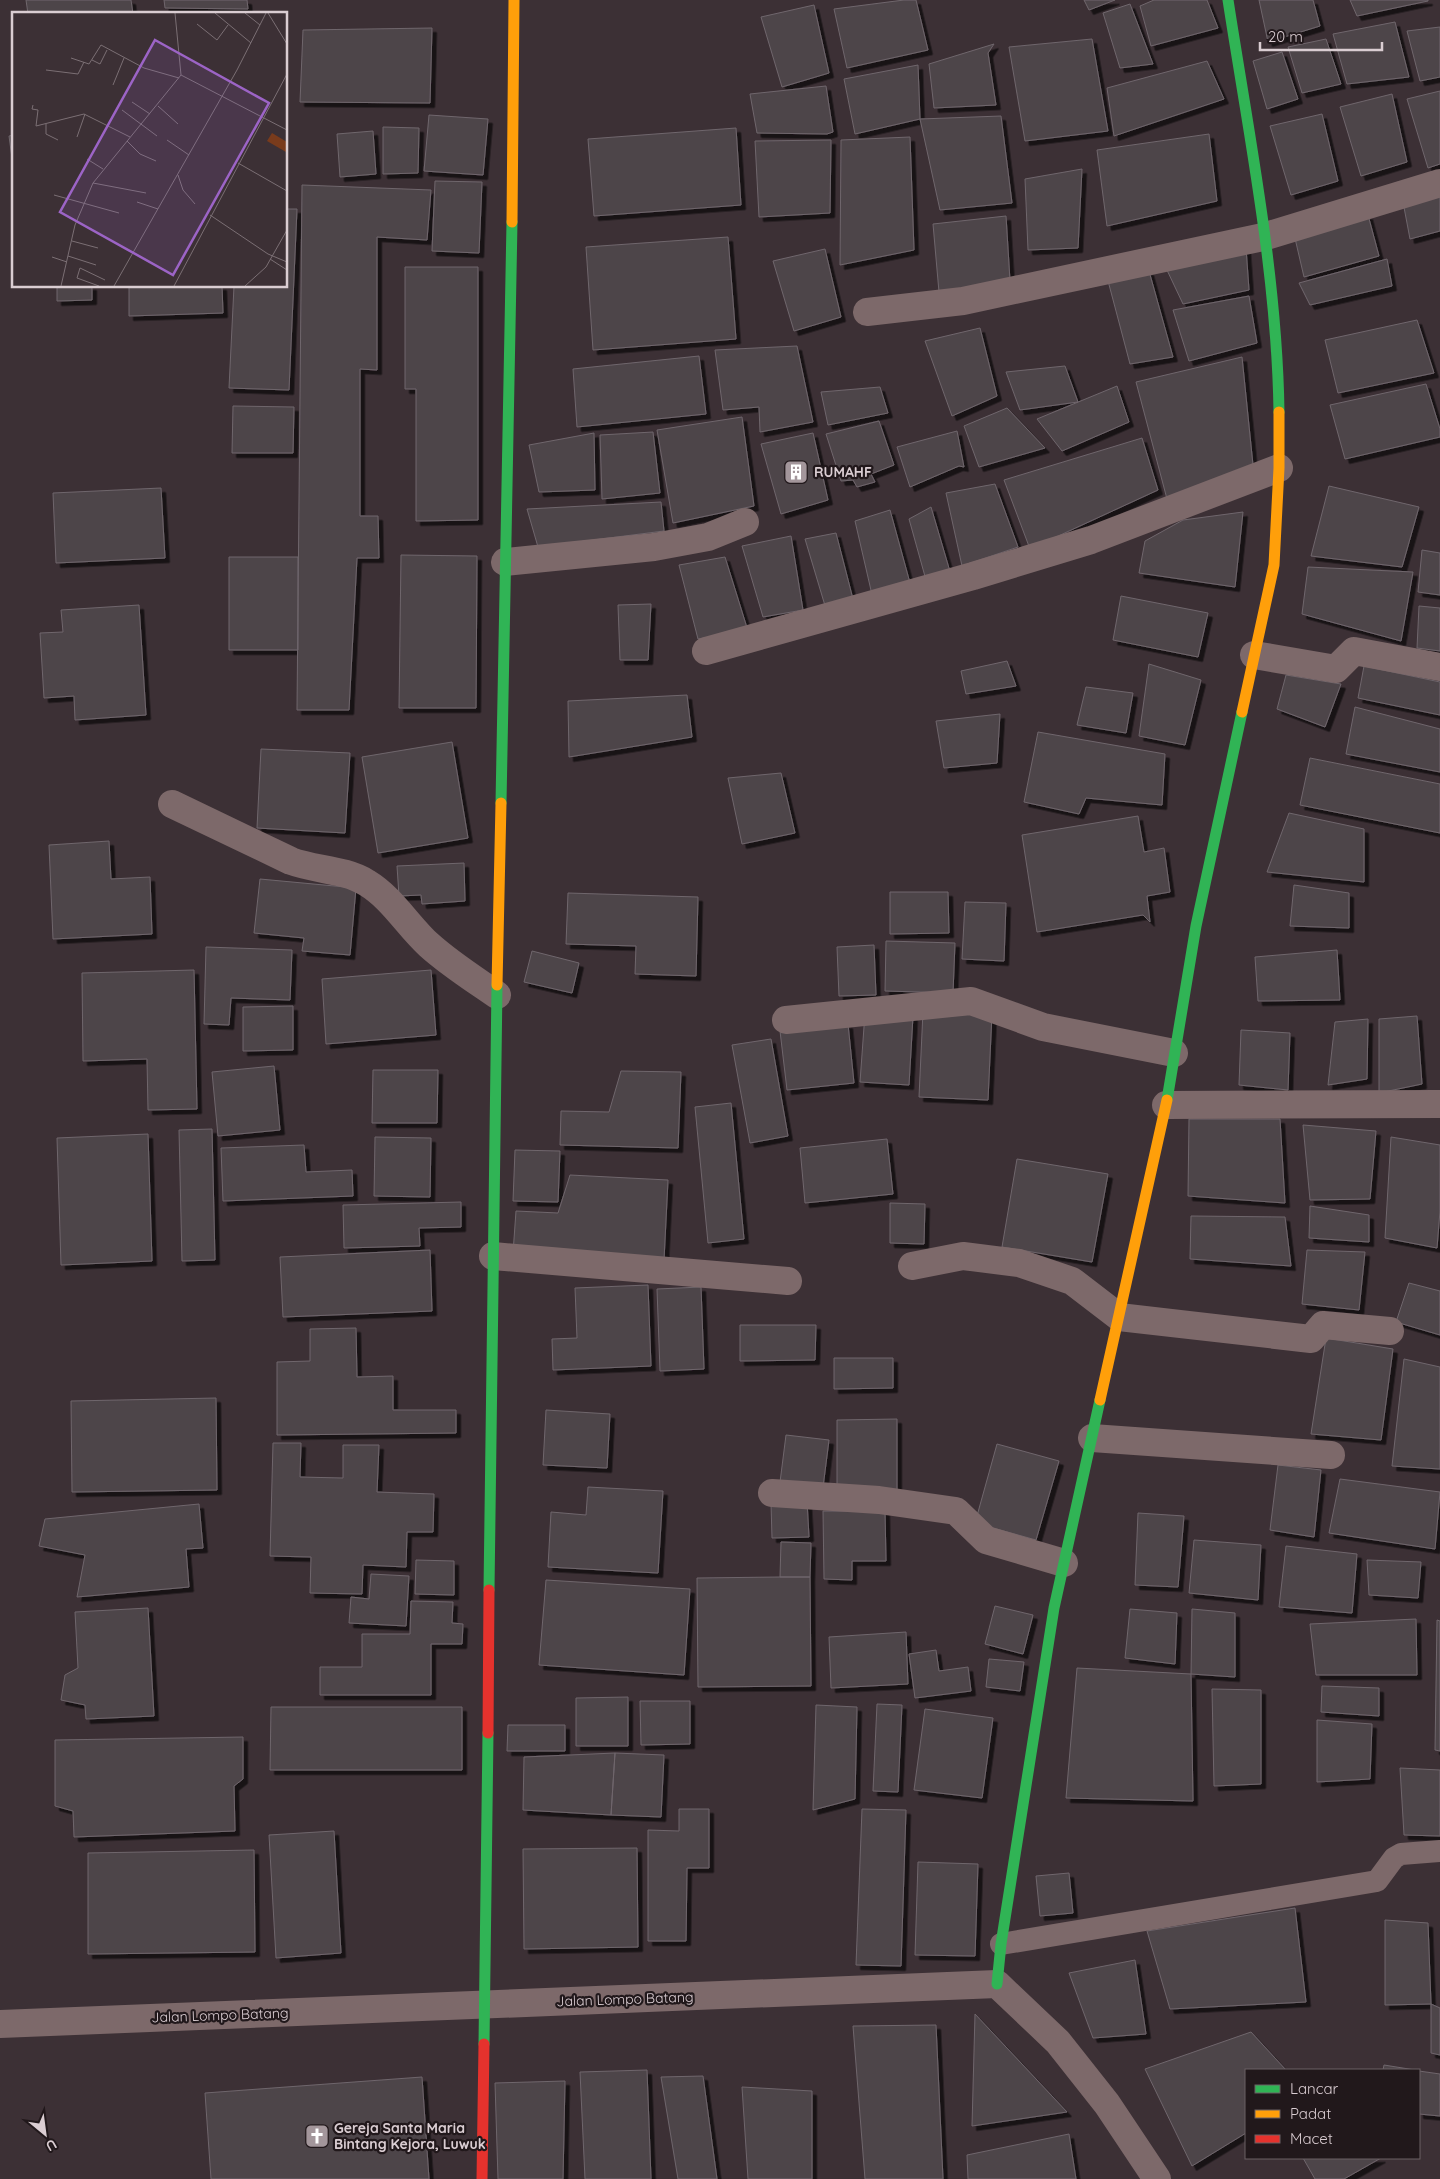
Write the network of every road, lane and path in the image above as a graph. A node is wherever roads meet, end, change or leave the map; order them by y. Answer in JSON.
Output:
{"nodes":[{"id":1,"x":514,"y":0,"type":"edge"},
{"id":2,"x":1228,"y":0,"type":"edge"},
{"id":3,"x":1440,"y":183,"type":"edge"},
{"id":4,"x":1264,"y":238,"type":"junction"},
{"id":5,"x":867,"y":312,"type":"dead end"},
{"id":6,"x":1279,"y":468,"type":"junction"},
{"id":7,"x":745,"y":522,"type":"dead end"},
{"id":8,"x":505,"y":562,"type":"junction"},
{"id":9,"x":706,"y":652,"type":"dead end"},
{"id":10,"x":1254,"y":655,"type":"junction"},
{"id":11,"x":1440,"y":667,"type":"edge"},
{"id":12,"x":172,"y":804,"type":"dead end"},
{"id":13,"x":497,"y":995,"type":"junction"},
{"id":14,"x":786,"y":1020,"type":"dead end"},
{"id":15,"x":1174,"y":1053,"type":"junction"},
{"id":16,"x":1440,"y":1104,"type":"edge"},
{"id":17,"x":1166,"y":1105,"type":"junction"},
{"id":18,"x":493,"y":1256,"type":"junction"},
{"id":19,"x":912,"y":1266,"type":"dead end"},
{"id":20,"x":788,"y":1281,"type":"dead end"},
{"id":21,"x":1119,"y":1317,"type":"junction"},
{"id":22,"x":1390,"y":1331,"type":"dead end"},
{"id":23,"x":1092,"y":1438,"type":"junction"},
{"id":24,"x":1331,"y":1455,"type":"dead end"},
{"id":25,"x":772,"y":1493,"type":"dead end"},
{"id":26,"x":1064,"y":1562,"type":"junction"},
{"id":27,"x":1440,"y":1851,"type":"edge"},
{"id":28,"x":1001,"y":1944,"type":"junction"},
{"id":29,"x":996,"y":1984,"type":"junction"},
{"id":30,"x":483,"y":2005,"type":"junction"},
{"id":31,"x":0,"y":2024,"type":"edge"},
{"id":32,"x":482,"y":2179,"type":"edge"},
{"id":33,"x":1157,"y":2179,"type":"edge"}],
"edges":[{"from":1,"to":8,"type":"street"},
{"from":2,"to":4,"type":"street"},
{"from":3,"to":4,"type":"street"},
{"from":4,"to":5,"type":"street"},
{"from":4,"to":6,"type":"street"},
{"from":6,"to":9,"type":"street"},
{"from":6,"to":10,"type":"street"},
{"from":7,"to":8,"type":"street"},
{"from":8,"to":13,"type":"street"},
{"from":10,"to":11,"type":"street"},
{"from":10,"to":15,"type":"street"},
{"from":12,"to":13,"type":"street"},
{"from":13,"to":18,"type":"street"},
{"from":14,"to":15,"type":"street"},
{"from":15,"to":17,"type":"street"},
{"from":16,"to":17,"type":"street"},
{"from":17,"to":21,"type":"street"},
{"from":18,"to":20,"type":"street"},
{"from":18,"to":30,"type":"street"},
{"from":19,"to":21,"type":"street"},
{"from":21,"to":22,"type":"street"},
{"from":21,"to":23,"type":"street"},
{"from":23,"to":24,"type":"street"},
{"from":23,"to":26,"type":"street"},
{"from":25,"to":26,"type":"street"},
{"from":26,"to":28,"type":"street"},
{"from":27,"to":28,"type":"lane"},
{"from":28,"to":29,"type":"street"},
{"from":29,"to":30,"type":"street","name":"Jalan Lompo Batang"},
{"from":29,"to":33,"type":"street"},
{"from":30,"to":31,"type":"street","name":"Jalan Lompo Batang"},
{"from":30,"to":32,"type":"street"}]}
